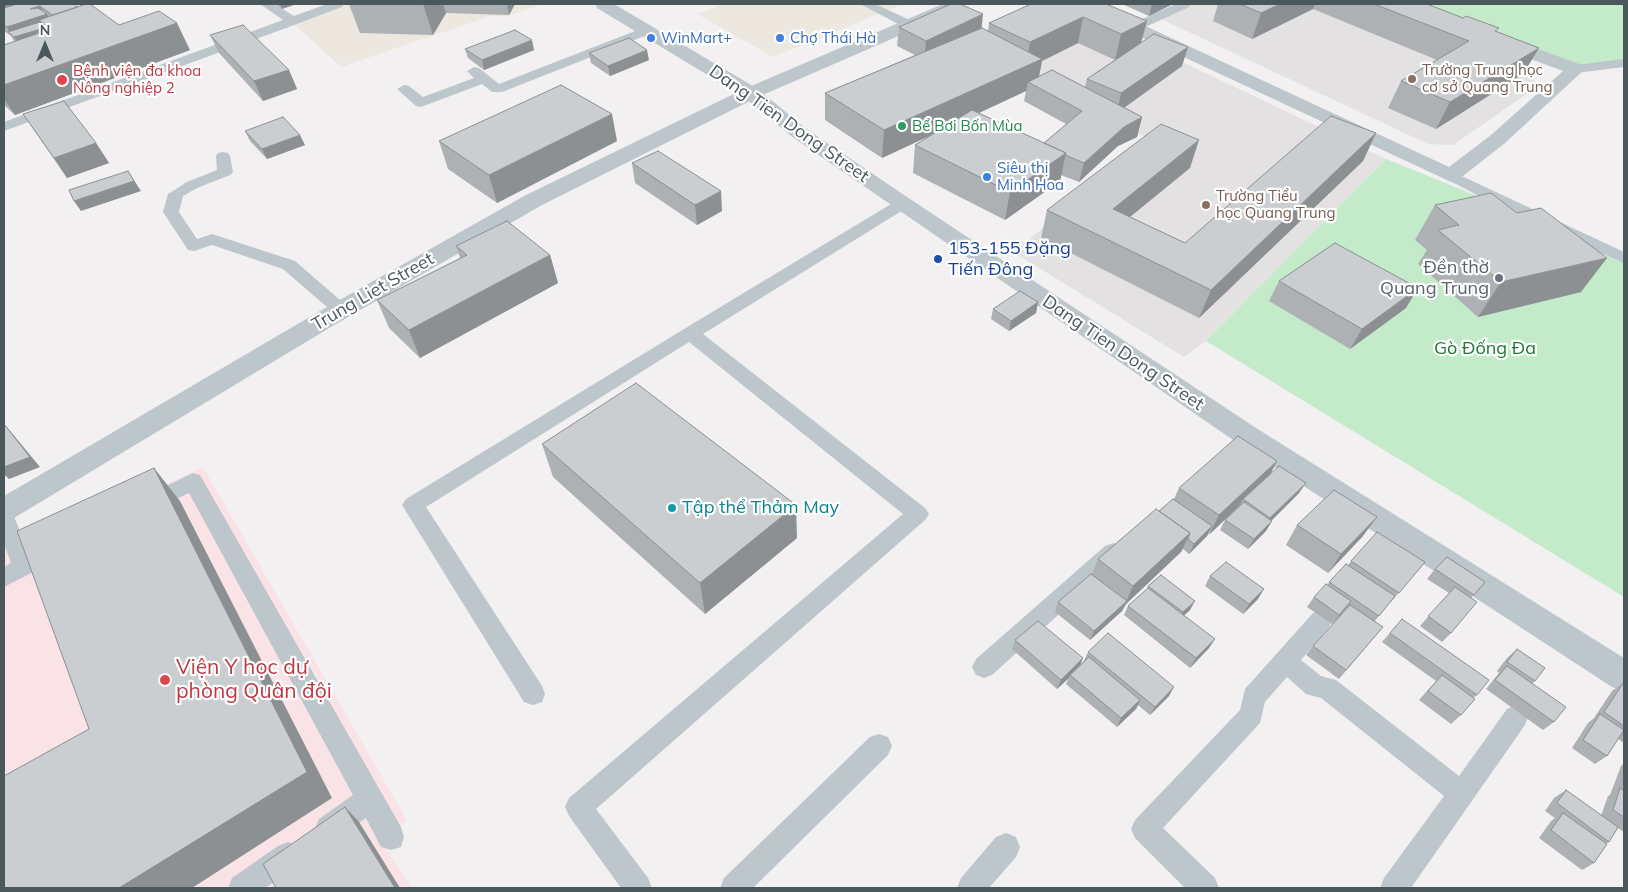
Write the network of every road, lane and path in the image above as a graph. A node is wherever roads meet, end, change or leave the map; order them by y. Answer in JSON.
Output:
{"nodes":[{"id":1,"x":266,"y":4,"type":"edge"},
{"id":2,"x":338,"y":4,"type":"edge"},
{"id":3,"x":603,"y":4,"type":"edge"},
{"id":4,"x":866,"y":4,"type":"edge"},
{"id":5,"x":957,"y":4,"type":"edge"},
{"id":6,"x":1086,"y":4,"type":"edge"},
{"id":7,"x":1185,"y":4,"type":"edge"},
{"id":8,"x":293,"y":21,"type":"junction"},
{"id":9,"x":908,"y":24,"type":"junction"},
{"id":10,"x":1135,"y":27,"type":"junction"},
{"id":11,"x":648,"y":30,"type":"junction"},
{"id":12,"x":1486,"y":36,"type":"edge"},
{"id":13,"x":1624,"y":63,"type":"edge"},
{"id":14,"x":1576,"y":69,"type":"junction"},
{"id":15,"x":404,"y":89,"type":"dead end"},
{"id":16,"x":752,"y":93,"type":"junction"},
{"id":17,"x":4,"y":127,"type":"edge"},
{"id":18,"x":223,"y":156,"type":"dead end"},
{"id":19,"x":1451,"y":176,"type":"junction"},
{"id":20,"x":902,"y":204,"type":"junction"},
{"id":21,"x":1624,"y":258,"type":"edge"},
{"id":22,"x":340,"y":310,"type":"junction"},
{"id":23,"x":690,"y":333,"type":"junction"},
{"id":24,"x":4,"y":510,"type":"edge"},
{"id":25,"x":131,"y":512,"type":"edge"},
{"id":26,"x":4,"y":518,"type":"edge"},
{"id":27,"x":1126,"y":541,"type":"edge"},
{"id":28,"x":68,"y":544,"type":"edge"},
{"id":29,"x":24,"y":567,"type":"junction"},
{"id":30,"x":4,"y":578,"type":"edge"},
{"id":31,"x":1321,"y":620,"type":"dead end"},
{"id":32,"x":1285,"y":662,"type":"junction"},
{"id":33,"x":984,"y":667,"type":"dead end"},
{"id":34,"x":1624,"y":676,"type":"edge"},
{"id":35,"x":533,"y":694,"type":"dead end"},
{"id":36,"x":1516,"y":717,"type":"dead end"},
{"id":37,"x":880,"y":746,"type":"dead end"},
{"id":38,"x":1461,"y":794,"type":"junction"},
{"id":39,"x":370,"y":799,"type":"junction"},
{"id":40,"x":391,"y":837,"type":"dead end"},
{"id":41,"x":1006,"y":847,"type":"dead end"},
{"id":42,"x":242,"y":888,"type":"edge"},
{"id":43,"x":638,"y":888,"type":"edge"},
{"id":44,"x":734,"y":888,"type":"edge"},
{"id":45,"x":971,"y":888,"type":"edge"},
{"id":46,"x":1205,"y":888,"type":"edge"},
{"id":47,"x":1394,"y":888,"type":"edge"}],
"edges":[{"from":1,"to":8,"type":"lane"},
{"from":2,"to":8,"type":"lane"},
{"from":3,"to":11,"type":"street","name":"Dang Tien Dong Street"},
{"from":4,"to":9,"type":"lane"},
{"from":5,"to":9,"type":"street","name":"Trung Liet Street"},
{"from":6,"to":10,"type":"street"},
{"from":7,"to":10,"type":"lane"},
{"from":8,"to":17,"type":"lane"},
{"from":9,"to":16,"type":"street","name":"Trung Liet Street"},
{"from":10,"to":19,"type":"street"},
{"from":11,"to":15,"type":"lane"},
{"from":11,"to":16,"type":"street","name":"Dang Tien Dong Street"},
{"from":12,"to":14,"type":"street"},
{"from":13,"to":14,"type":"lane"},
{"from":14,"to":19,"type":"street"},
{"from":16,"to":20,"type":"street","name":"Dang Tien Dong Street"},
{"from":16,"to":22,"type":"street","name":"Trung Liet Street"},
{"from":18,"to":22,"type":"lane"},
{"from":19,"to":21,"type":"lane"},
{"from":20,"to":23,"type":"lane"},
{"from":20,"to":34,"type":"street","name":"Dang Tien Dong Street"},
{"from":22,"to":24,"type":"street","name":"Trung Liet Street"},
{"from":23,"to":35,"type":"lane"},
{"from":23,"to":43,"type":"lane"},
{"from":25,"to":39,"type":"lane"},
{"from":26,"to":29,"type":"lane"},
{"from":27,"to":33,"type":"lane"},
{"from":28,"to":29,"type":"lane"},
{"from":29,"to":30,"type":"lane"},
{"from":31,"to":32,"type":"lane"},
{"from":32,"to":38,"type":"lane"},
{"from":32,"to":46,"type":"lane"},
{"from":36,"to":38,"type":"lane"},
{"from":37,"to":44,"type":"lane"},
{"from":38,"to":47,"type":"lane"},
{"from":39,"to":40,"type":"lane"},
{"from":39,"to":42,"type":"lane"},
{"from":41,"to":45,"type":"lane"}]}
